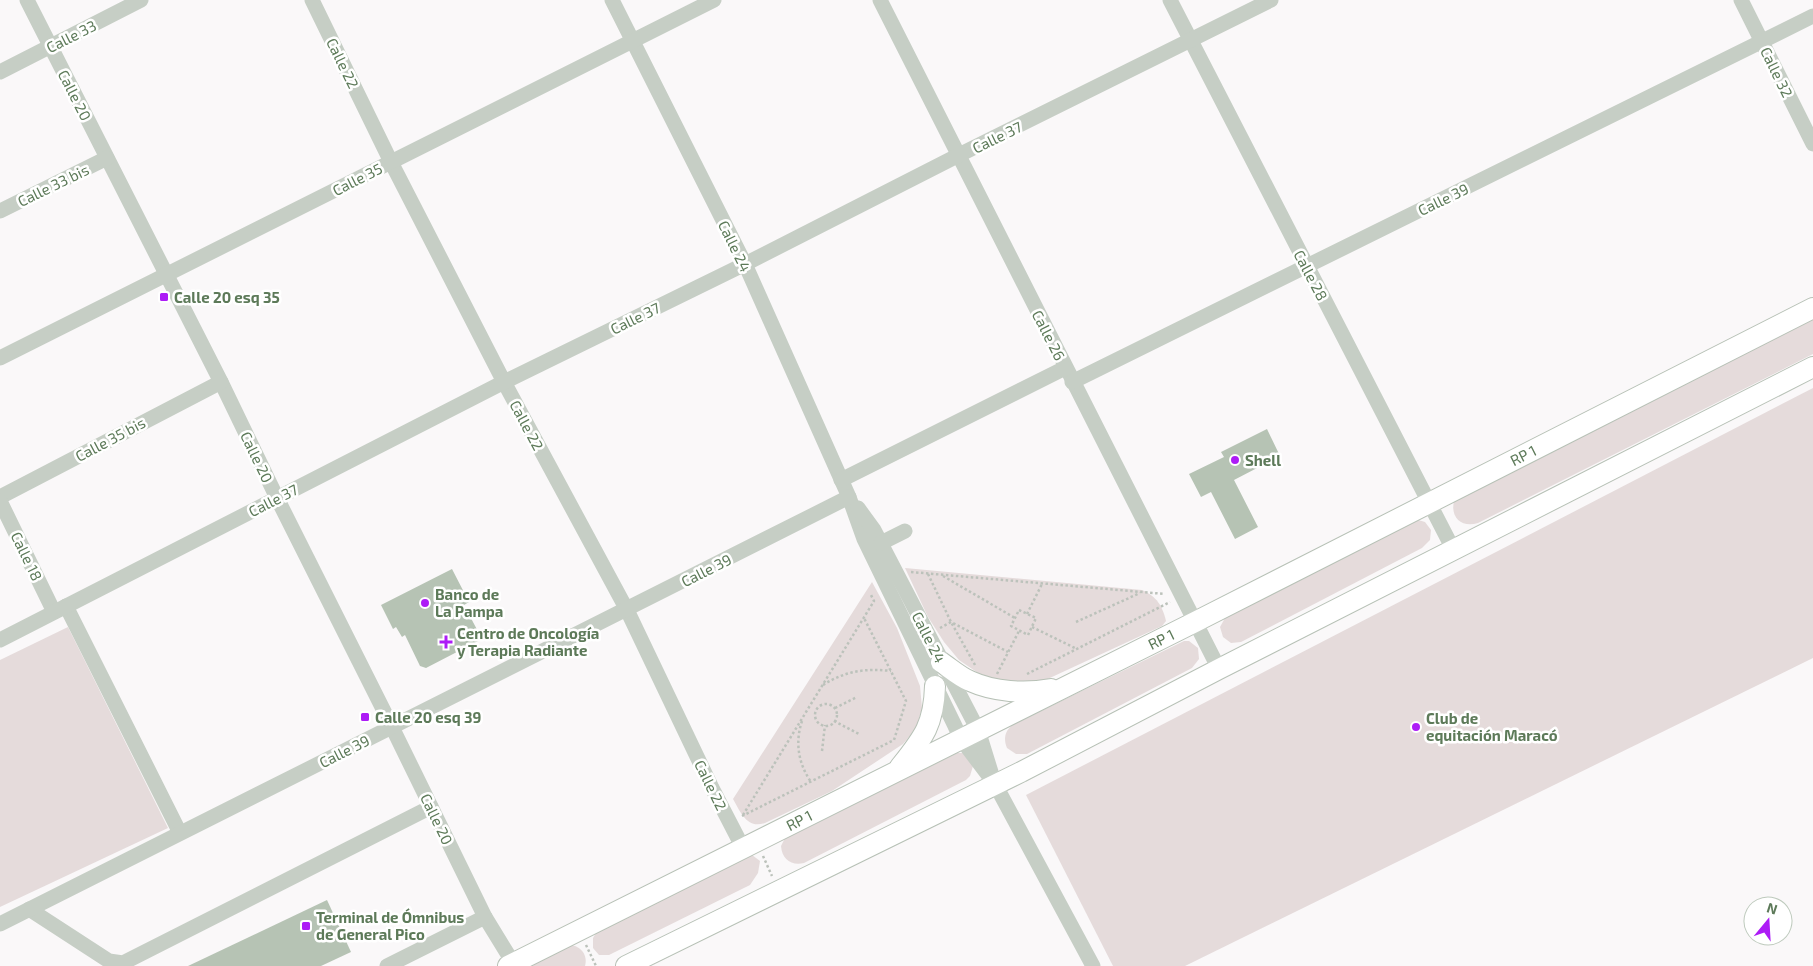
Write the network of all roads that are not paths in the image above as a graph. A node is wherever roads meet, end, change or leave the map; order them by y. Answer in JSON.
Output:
{"nodes":[{"id":1,"x":27,"y":0,"type":"edge"},
{"id":2,"x":141,"y":0,"type":"edge"},
{"id":3,"x":312,"y":0,"type":"edge"},
{"id":4,"x":612,"y":0,"type":"edge"},
{"id":5,"x":714,"y":0,"type":"edge"},
{"id":6,"x":880,"y":0,"type":"edge"},
{"id":7,"x":1170,"y":0,"type":"edge"},
{"id":8,"x":1271,"y":0,"type":"edge"},
{"id":9,"x":1741,"y":0,"type":"edge"},
{"id":10,"x":1813,"y":16,"type":"edge"},
{"id":11,"x":1190,"y":40,"type":"junction"},
{"id":12,"x":632,"y":41,"type":"junction"},
{"id":13,"x":1762,"y":41,"type":"junction"},
{"id":14,"x":50,"y":46,"type":"junction"},
{"id":15,"x":0,"y":72,"type":"edge"},
{"id":16,"x":1813,"y":144,"type":"edge"},
{"id":17,"x":958,"y":156,"type":"junction"},
{"id":18,"x":107,"y":158,"type":"junction"},
{"id":19,"x":391,"y":162,"type":"junction"},
{"id":20,"x":0,"y":211,"type":"edge"},
{"id":21,"x":745,"y":264,"type":"junction"},
{"id":22,"x":1307,"y":267,"type":"junction"},
{"id":23,"x":166,"y":275,"type":"junction"},
{"id":24,"x":1813,"y":308,"type":"edge"},
{"id":25,"x":0,"y":358,"type":"edge"},
{"id":26,"x":1813,"y":367,"type":"edge"},
{"id":27,"x":1069,"y":375,"type":"junction"},
{"id":28,"x":221,"y":382,"type":"junction"},
{"id":29,"x":504,"y":382,"type":"junction"},
{"id":30,"x":841,"y":480,"type":"junction"},
{"id":31,"x":0,"y":496,"type":"edge"},
{"id":32,"x":849,"y":497,"type":"junction"},
{"id":33,"x":277,"y":498,"type":"junction"},
{"id":34,"x":0,"y":500,"type":"edge"},
{"id":35,"x":1429,"y":503,"type":"junction"},
{"id":36,"x":905,"y":531,"type":"dead end"},
{"id":37,"x":881,"y":543,"type":"junction"},
{"id":38,"x":1453,"y":550,"type":"junction"},
{"id":39,"x":60,"y":609,"type":"junction"},
{"id":40,"x":626,"y":610,"type":"junction"},
{"id":41,"x":1196,"y":622,"type":"junction"},
{"id":42,"x":0,"y":640,"type":"edge"},
{"id":43,"x":941,"y":662,"type":"junction"},
{"id":44,"x":1219,"y":669,"type":"junction"},
{"id":45,"x":1067,"y":685,"type":"junction"},
{"id":46,"x":935,"y":686,"type":"junction"},
{"id":47,"x":392,"y":727,"type":"junction"},
{"id":48,"x":970,"y":734,"type":"junction"},
{"id":49,"x":896,"y":771,"type":"junction"},
{"id":50,"x":995,"y":784,"type":"junction"},
{"id":51,"x":431,"y":807,"type":"junction"},
{"id":52,"x":180,"y":833,"type":"junction"},
{"id":53,"x":749,"y":845,"type":"junction"},
{"id":54,"x":29,"y":909,"type":"junction"},
{"id":55,"x":486,"y":917,"type":"junction"},
{"id":56,"x":0,"y":924,"type":"edge"},
{"id":57,"x":512,"y":965,"type":"edge"},
{"id":58,"x":387,"y":966,"type":"edge"},
{"id":59,"x":626,"y":966,"type":"edge"},
{"id":60,"x":1092,"y":966,"type":"edge"}],
"edges":[{"from":1,"to":14,"type":"street","name":"Calle 20"},
{"from":2,"to":14,"type":"street","name":"Calle 33"},
{"from":3,"to":19,"type":"street","name":"Calle 22"},
{"from":4,"to":12,"type":"street","name":"Calle 24"},
{"from":5,"to":12,"type":"street","name":"Calle 35"},
{"from":6,"to":17,"type":"street","name":"Calle 26"},
{"from":7,"to":11,"type":"street","name":"Calle 28"},
{"from":8,"to":11,"type":"street","name":"Calle 37"},
{"from":9,"to":13,"type":"street","name":"Calle 32"},
{"from":10,"to":13,"type":"street","name":"Calle 39"},
{"from":11,"to":17,"type":"street","name":"Calle 37"},
{"from":11,"to":22,"type":"street","name":"Calle 28"},
{"from":12,"to":19,"type":"street","name":"Calle 35"},
{"from":12,"to":21,"type":"street","name":"Calle 24"},
{"from":13,"to":16,"type":"street","name":"Calle 32"},
{"from":13,"to":22,"type":"street","name":"Calle 39"},
{"from":14,"to":15,"type":"street","name":"Calle 33"},
{"from":14,"to":18,"type":"street","name":"Calle 20"},
{"from":17,"to":21,"type":"street","name":"Calle 37"},
{"from":17,"to":27,"type":"street","name":"Calle 26"},
{"from":18,"to":20,"type":"street","name":"Calle 33 bis"},
{"from":18,"to":23,"type":"street","name":"Calle 20"},
{"from":19,"to":23,"type":"street","name":"Calle 35"},
{"from":19,"to":29,"type":"street","name":"Calle 22"},
{"from":21,"to":29,"type":"street","name":"Calle 37"},
{"from":21,"to":30,"type":"street","name":"Calle 24"},
{"from":22,"to":27,"type":"street","name":"Calle 39"},
{"from":22,"to":35,"type":"street","name":"Calle 28"},
{"from":23,"to":25,"type":"street","name":"Calle 35"},
{"from":23,"to":28,"type":"street","name":"Calle 20"},
{"from":24,"to":35,"type":"main road","name":"RP 1"},
{"from":26,"to":38,"type":"main road"},
{"from":27,"to":30,"type":"street","name":"Calle 39"},
{"from":27,"to":41,"type":"street","name":"Calle 26"},
{"from":28,"to":31,"type":"street","name":"Calle 35 bis"},
{"from":28,"to":33,"type":"street","name":"Calle 20"},
{"from":29,"to":33,"type":"street","name":"Calle 37"},
{"from":29,"to":40,"type":"street","name":"Calle 22"},
{"from":30,"to":32,"type":"street","name":"Calle 24"},
{"from":32,"to":37,"type":"street","name":"Calle 24"},
{"from":32,"to":40,"type":"street","name":"Calle 39"},
{"from":32,"to":46,"type":"street","name":"Calle 24"},
{"from":33,"to":39,"type":"street","name":"Calle 37"},
{"from":33,"to":47,"type":"street","name":"Calle 20"},
{"from":34,"to":39,"type":"street","name":"Calle 18"},
{"from":35,"to":38,"type":"street","name":"Calle 28"},
{"from":35,"to":41,"type":"main road","name":"RP 1"},
{"from":36,"to":37,"type":"street"},
{"from":37,"to":43,"type":"street","name":"Calle 24"},
{"from":38,"to":44,"type":"main road"},
{"from":39,"to":42,"type":"street","name":"Calle 37"},
{"from":39,"to":52,"type":"street","name":"Calle 18"},
{"from":40,"to":47,"type":"street","name":"Calle 39"},
{"from":40,"to":53,"type":"street","name":"Calle 22"},
{"from":41,"to":44,"type":"street","name":"Calle 26"},
{"from":41,"to":45,"type":"main road","name":"RP 1"},
{"from":43,"to":45,"type":"main road"},
{"from":43,"to":48,"type":"street","name":"Calle 24"},
{"from":44,"to":50,"type":"main road"},
{"from":45,"to":48,"type":"main road","name":"RP 1"},
{"from":46,"to":48,"type":"street","name":"Calle 24"},
{"from":46,"to":49,"type":"main road"},
{"from":47,"to":51,"type":"street","name":"Calle 20"},
{"from":47,"to":52,"type":"street","name":"Calle 39"},
{"from":48,"to":49,"type":"main road","name":"RP 1"},
{"from":48,"to":50,"type":"street","name":"Calle 24"},
{"from":49,"to":53,"type":"main road","name":"RP 1"},
{"from":50,"to":59,"type":"main road"},
{"from":50,"to":60,"type":"street","name":"Calle 24"},
{"from":51,"to":54,"type":"street"},
{"from":51,"to":55,"type":"street","name":"Calle 20"},
{"from":52,"to":54,"type":"street","name":"Calle 39"},
{"from":53,"to":57,"type":"main road","name":"RP 1"},
{"from":54,"to":56,"type":"street","name":"Calle 39"},
{"from":55,"to":57,"type":"street","name":"Calle 20"},
{"from":55,"to":58,"type":"street"}]}
